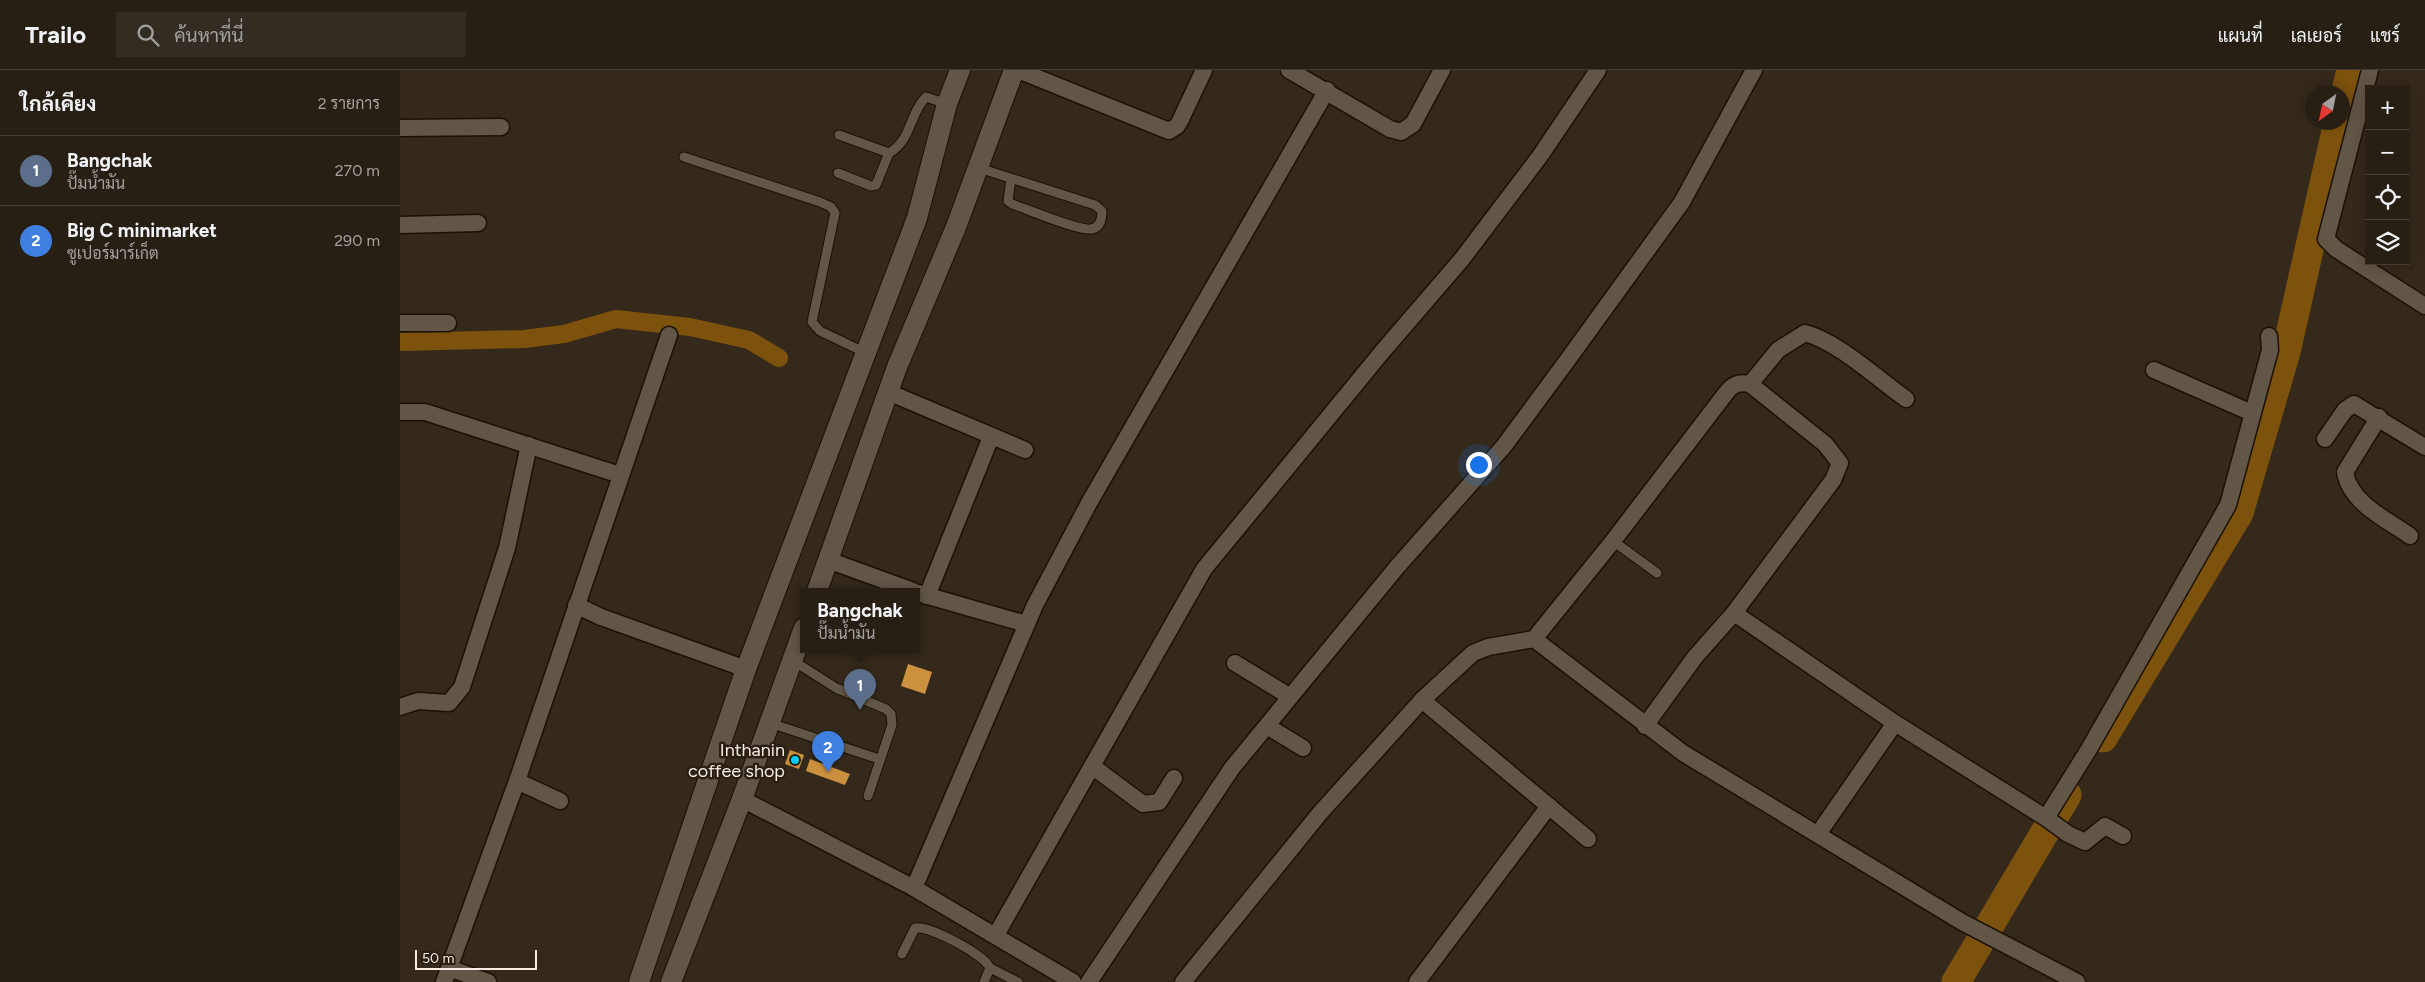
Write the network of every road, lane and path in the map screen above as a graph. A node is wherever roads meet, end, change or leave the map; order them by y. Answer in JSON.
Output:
{"nodes":[{"id":1,"x":960,"y":70,"type":"edge"},
{"id":2,"x":1014,"y":70,"type":"edge"},
{"id":3,"x":1018,"y":70,"type":"edge"},
{"id":4,"x":1204,"y":70,"type":"edge"},
{"id":5,"x":1289,"y":70,"type":"edge"},
{"id":6,"x":1442,"y":70,"type":"edge"},
{"id":7,"x":1598,"y":70,"type":"edge"},
{"id":8,"x":1754,"y":70,"type":"edge"},
{"id":9,"x":2370,"y":70,"type":"edge"},
{"id":10,"x":1327,"y":90,"type":"junction"},
{"id":11,"x":947,"y":104,"type":"junction"},
{"id":12,"x":502,"y":127,"type":"dead end"},
{"id":13,"x":400,"y":128,"type":"edge"},
{"id":14,"x":839,"y":135,"type":"dead end"},
{"id":15,"x":889,"y":153,"type":"junction"},
{"id":16,"x":684,"y":157,"type":"dead end"},
{"id":17,"x":979,"y":168,"type":"junction"},
{"id":18,"x":838,"y":173,"type":"dead end"},
{"id":19,"x":1011,"y":179,"type":"junction"},
{"id":20,"x":478,"y":223,"type":"dead end"},
{"id":21,"x":400,"y":225,"type":"edge"},
{"id":22,"x":2425,"y":306,"type":"edge"},
{"id":23,"x":400,"y":323,"type":"edge"},
{"id":24,"x":448,"y":323,"type":"dead end"},
{"id":25,"x":669,"y":335,"type":"dead end"},
{"id":26,"x":2269,"y":336,"type":"dead end"},
{"id":27,"x":866,"y":353,"type":"junction"},
{"id":28,"x":2154,"y":370,"type":"dead end"},
{"id":29,"x":1750,"y":384,"type":"junction"},
{"id":30,"x":888,"y":392,"type":"junction"},
{"id":31,"x":1906,"y":400,"type":"dead end"},
{"id":32,"x":400,"y":412,"type":"edge"},
{"id":33,"x":2252,"y":413,"type":"junction"},
{"id":34,"x":2379,"y":417,"type":"junction"},
{"id":35,"x":991,"y":437,"type":"junction"},
{"id":36,"x":2325,"y":440,"type":"dead end"},
{"id":37,"x":528,"y":445,"type":"junction"},
{"id":38,"x":2425,"y":447,"type":"edge"},
{"id":39,"x":1025,"y":450,"type":"dead end"},
{"id":40,"x":620,"y":475,"type":"junction"},
{"id":41,"x":2410,"y":536,"type":"dead end"},
{"id":42,"x":1613,"y":541,"type":"junction"},
{"id":43,"x":828,"y":560,"type":"junction"},
{"id":44,"x":1657,"y":574,"type":"dead end"},
{"id":45,"x":818,"y":588,"type":"edge"},
{"id":46,"x":905,"y":588,"type":"edge"},
{"id":47,"x":920,"y":591,"type":"edge"},
{"id":48,"x":920,"y":593,"type":"edge"},
{"id":49,"x":576,"y":605,"type":"junction"},
{"id":50,"x":1734,"y":613,"type":"junction"},
{"id":51,"x":1026,"y":624,"type":"junction"},
{"id":52,"x":800,"y":639,"type":"edge"},
{"id":53,"x":1534,"y":639,"type":"junction"},
{"id":54,"x":792,"y":660,"type":"junction"},
{"id":55,"x":1235,"y":663,"type":"dead end"},
{"id":56,"x":746,"y":669,"type":"junction"},
{"id":57,"x":1289,"y":696,"type":"junction"},
{"id":58,"x":1422,"y":700,"type":"junction"},
{"id":59,"x":400,"y":706,"type":"edge"},
{"id":60,"x":770,"y":723,"type":"junction"},
{"id":61,"x":1895,"y":723,"type":"junction"},
{"id":62,"x":1267,"y":726,"type":"junction"},
{"id":63,"x":1645,"y":726,"type":"junction"},
{"id":64,"x":1303,"y":748,"type":"dead end"},
{"id":65,"x":879,"y":759,"type":"junction"},
{"id":66,"x":1092,"y":766,"type":"junction"},
{"id":67,"x":1174,"y":778,"type":"dead end"},
{"id":68,"x":517,"y":781,"type":"junction"},
{"id":69,"x":868,"y":796,"type":"dead end"},
{"id":70,"x":742,"y":799,"type":"junction"},
{"id":71,"x":560,"y":801,"type":"dead end"},
{"id":72,"x":1549,"y":806,"type":"junction"},
{"id":73,"x":2047,"y":819,"type":"junction"},
{"id":74,"x":1818,"y":834,"type":"junction"},
{"id":75,"x":2123,"y":836,"type":"dead end"},
{"id":76,"x":1588,"y":839,"type":"dead end"},
{"id":77,"x":914,"y":888,"type":"junction"},
{"id":78,"x":996,"y":935,"type":"junction"},
{"id":79,"x":902,"y":954,"type":"dead end"},
{"id":80,"x":990,"y":968,"type":"junction"},
{"id":81,"x":446,"y":975,"type":"edge"},
{"id":82,"x":488,"y":982,"type":"edge"},
{"id":83,"x":639,"y":982,"type":"edge"},
{"id":84,"x":671,"y":982,"type":"edge"},
{"id":85,"x":984,"y":982,"type":"edge"},
{"id":86,"x":1018,"y":982,"type":"edge"},
{"id":87,"x":1074,"y":982,"type":"edge"},
{"id":88,"x":1089,"y":982,"type":"edge"},
{"id":89,"x":1184,"y":982,"type":"edge"},
{"id":90,"x":1417,"y":982,"type":"edge"},
{"id":91,"x":2076,"y":982,"type":"edge"}],
"edges":[{"from":1,"to":11,"type":"street"},
{"from":2,"to":17,"type":"street"},
{"from":3,"to":4,"type":"street"},
{"from":5,"to":10,"type":"street"},
{"from":6,"to":10,"type":"street"},
{"from":7,"to":66,"type":"street"},
{"from":8,"to":57,"type":"street"},
{"from":9,"to":22,"type":"street"},
{"from":10,"to":51,"type":"street"},
{"from":11,"to":15,"type":"lane"},
{"from":11,"to":27,"type":"street"},
{"from":12,"to":13,"type":"street"},
{"from":14,"to":15,"type":"lane"},
{"from":15,"to":18,"type":"lane"},
{"from":16,"to":27,"type":"lane"},
{"from":17,"to":19,"type":"lane"},
{"from":17,"to":30,"type":"street"},
{"from":19,"to":19,"type":"lane"},
{"from":20,"to":21,"type":"street"},
{"from":23,"to":24,"type":"street"},
{"from":25,"to":40,"type":"street"},
{"from":26,"to":33,"type":"street"},
{"from":27,"to":56,"type":"street"},
{"from":28,"to":33,"type":"street"},
{"from":29,"to":31,"type":"street"},
{"from":29,"to":42,"type":"street"},
{"from":29,"to":50,"type":"street"},
{"from":30,"to":35,"type":"street"},
{"from":30,"to":43,"type":"street"},
{"from":32,"to":37,"type":"street"},
{"from":33,"to":73,"type":"street"},
{"from":34,"to":36,"type":"street"},
{"from":34,"to":38,"type":"street"},
{"from":34,"to":41,"type":"street"},
{"from":35,"to":39,"type":"street"},
{"from":35,"to":47,"type":"street"},
{"from":37,"to":40,"type":"street"},
{"from":37,"to":59,"type":"street"},
{"from":40,"to":49,"type":"street"},
{"from":42,"to":44,"type":"lane"},
{"from":42,"to":53,"type":"street"},
{"from":43,"to":45,"type":"street"},
{"from":43,"to":46,"type":"street"},
{"from":48,"to":51,"type":"street"},
{"from":49,"to":56,"type":"street"},
{"from":49,"to":68,"type":"street"},
{"from":50,"to":61,"type":"street"},
{"from":50,"to":63,"type":"street"},
{"from":51,"to":77,"type":"street"},
{"from":52,"to":54,"type":"street"},
{"from":53,"to":58,"type":"street"},
{"from":53,"to":63,"type":"street"},
{"from":54,"to":60,"type":"street"},
{"from":54,"to":65,"type":"lane"},
{"from":55,"to":57,"type":"street"},
{"from":56,"to":83,"type":"street"},
{"from":57,"to":62,"type":"street"},
{"from":58,"to":72,"type":"street"},
{"from":58,"to":89,"type":"street"},
{"from":60,"to":65,"type":"lane"},
{"from":60,"to":70,"type":"street"},
{"from":61,"to":73,"type":"street"},
{"from":61,"to":74,"type":"street"},
{"from":62,"to":64,"type":"street"},
{"from":62,"to":88,"type":"street"},
{"from":63,"to":74,"type":"street"},
{"from":65,"to":69,"type":"lane"},
{"from":66,"to":67,"type":"street"},
{"from":66,"to":78,"type":"street"},
{"from":68,"to":71,"type":"street"},
{"from":68,"to":81,"type":"street"},
{"from":70,"to":77,"type":"street"},
{"from":70,"to":84,"type":"street"},
{"from":72,"to":76,"type":"street"},
{"from":72,"to":90,"type":"street"},
{"from":73,"to":75,"type":"street"},
{"from":74,"to":91,"type":"street"},
{"from":77,"to":78,"type":"street"},
{"from":78,"to":87,"type":"street"},
{"from":79,"to":80,"type":"lane"},
{"from":80,"to":85,"type":"lane"},
{"from":80,"to":86,"type":"lane"},
{"from":81,"to":82,"type":"street"}]}
